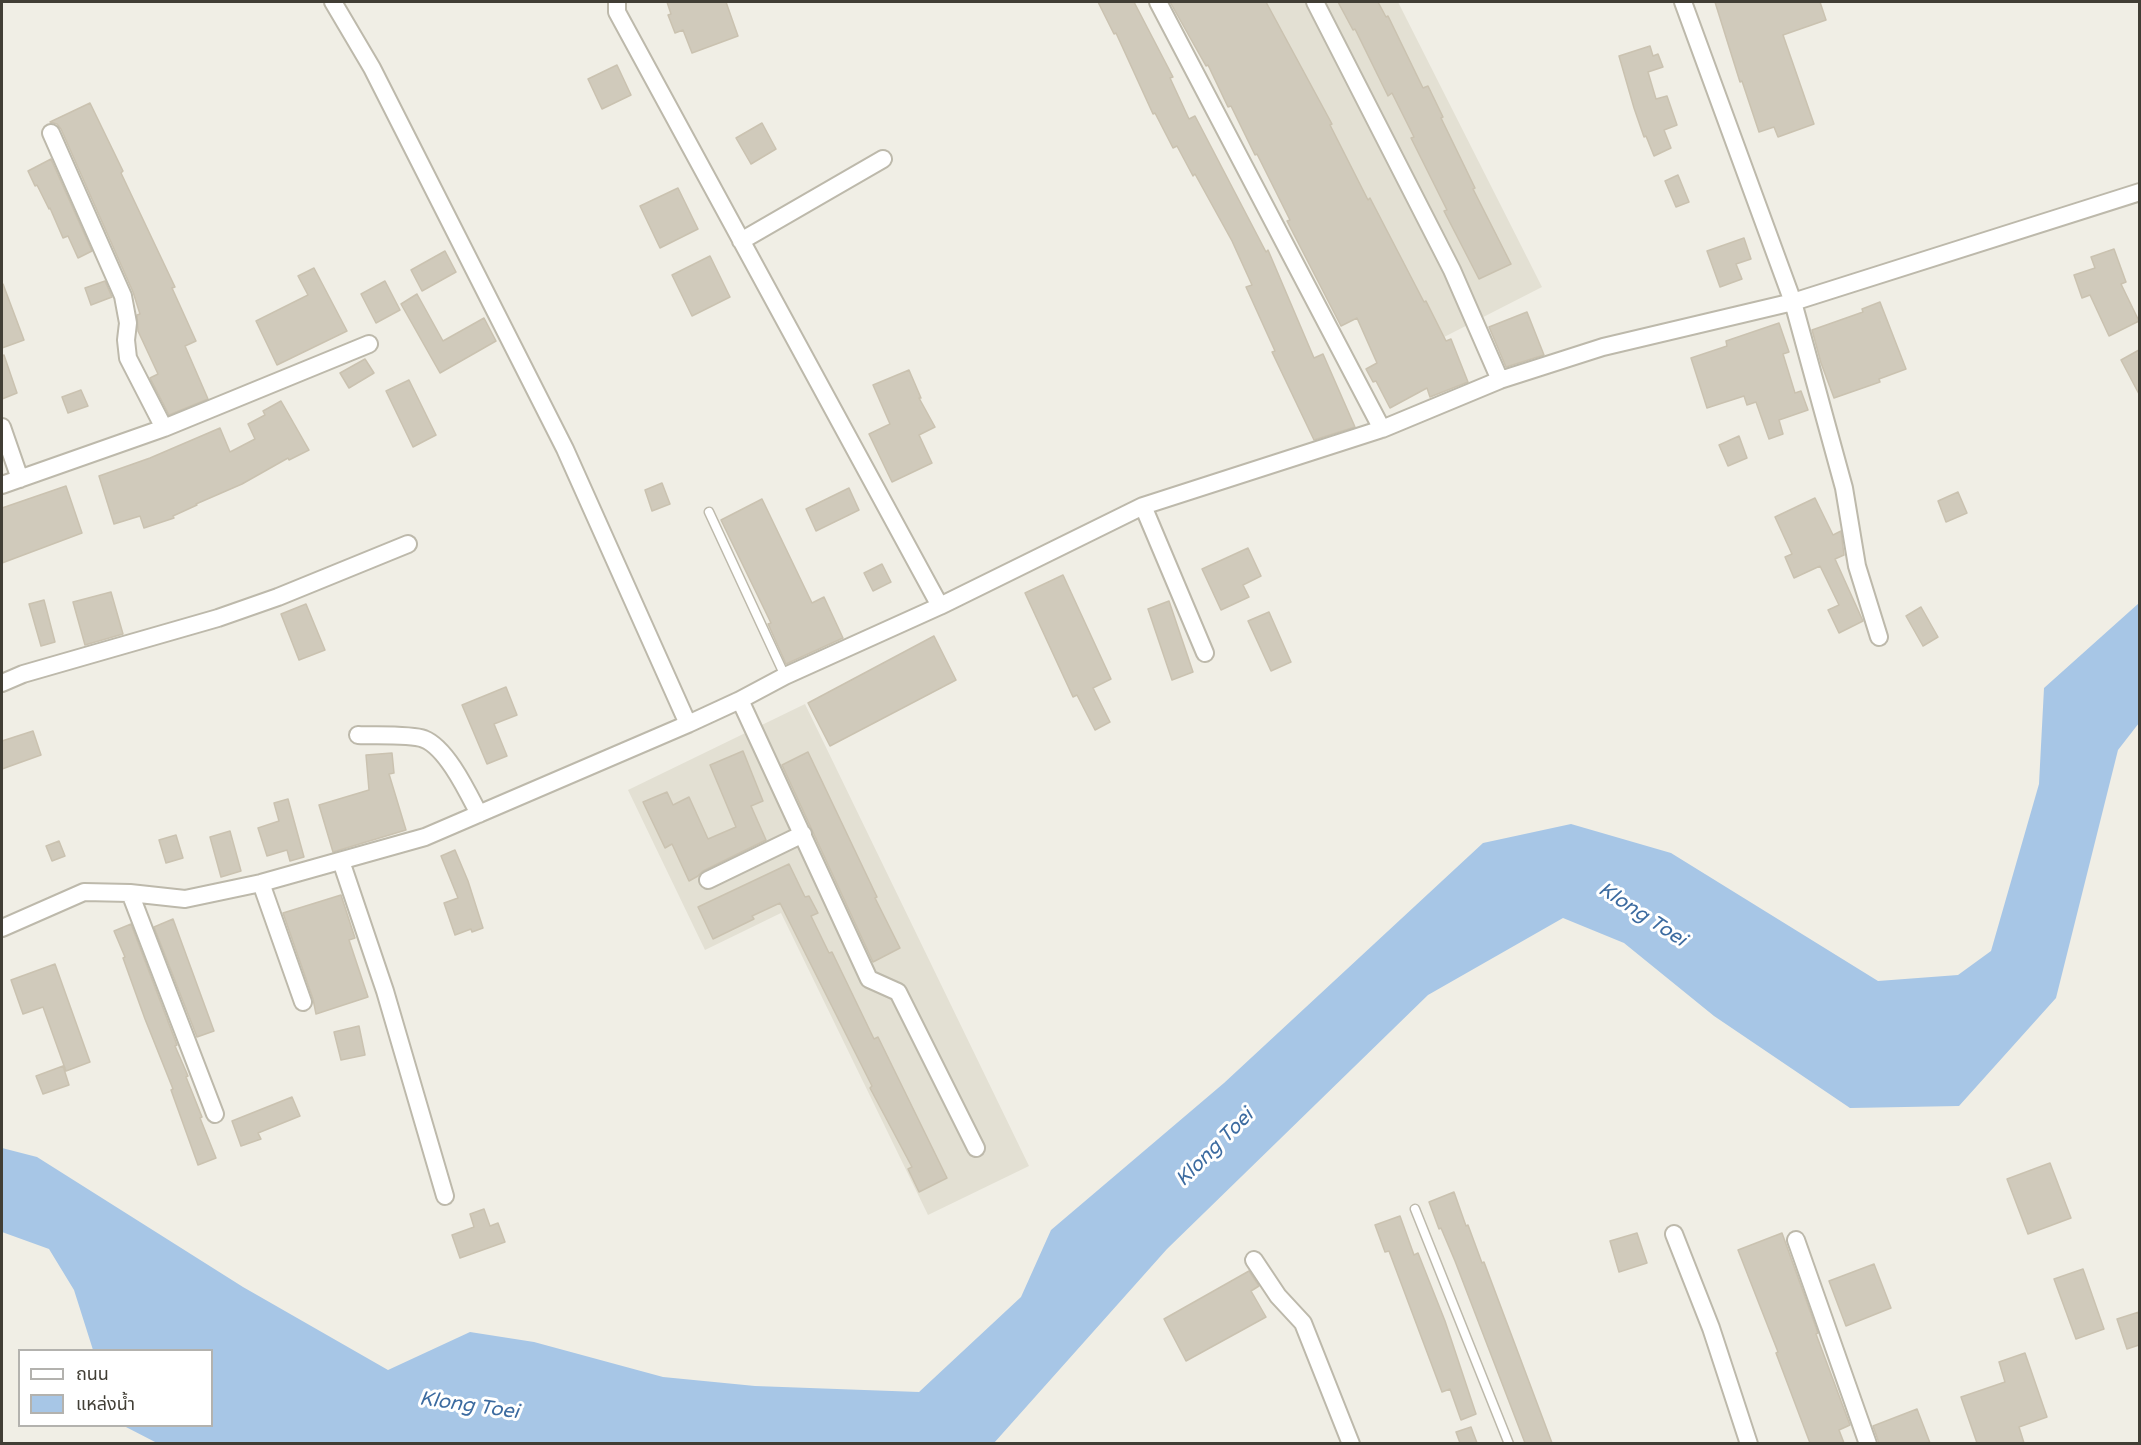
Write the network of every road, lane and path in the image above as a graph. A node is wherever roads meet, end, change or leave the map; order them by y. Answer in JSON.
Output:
{"nodes":[{"id":1,"x":333,"y":2,"type":"edge"},
{"id":2,"x":617,"y":2,"type":"edge"},
{"id":3,"x":1158,"y":2,"type":"edge"},
{"id":4,"x":1315,"y":2,"type":"edge"},
{"id":5,"x":1683,"y":2,"type":"edge"},
{"id":6,"x":51,"y":133,"type":"dead end"},
{"id":7,"x":883,"y":159,"type":"dead end"},
{"id":8,"x":2139,"y":192,"type":"edge"},
{"id":9,"x":741,"y":241,"type":"junction"},
{"id":10,"x":1793,"y":302,"type":"junction"},
{"id":11,"x":369,"y":344,"type":"dead end"},
{"id":12,"x":1500,"y":380,"type":"junction"},
{"id":13,"x":2,"y":427,"type":"edge"},
{"id":14,"x":164,"y":428,"type":"junction"},
{"id":15,"x":1382,"y":429,"type":"junction"},
{"id":16,"x":20,"y":479,"type":"junction"},
{"id":17,"x":2,"y":485,"type":"edge"},
{"id":18,"x":1143,"y":506,"type":"junction"},
{"id":19,"x":709,"y":512,"type":"dead end"},
{"id":20,"x":408,"y":544,"type":"dead end"},
{"id":21,"x":940,"y":606,"type":"junction"},
{"id":22,"x":1879,"y":637,"type":"dead end"},
{"id":23,"x":1205,"y":653,"type":"dead end"},
{"id":24,"x":785,"y":676,"type":"junction"},
{"id":25,"x":2,"y":683,"type":"edge"},
{"id":26,"x":740,"y":700,"type":"junction"},
{"id":27,"x":688,"y":724,"type":"junction"},
{"id":28,"x":358,"y":735,"type":"dead end"},
{"id":29,"x":479,"y":814,"type":"junction"},
{"id":30,"x":803,"y":834,"type":"junction"},
{"id":31,"x":341,"y":861,"type":"junction"},
{"id":32,"x":708,"y":880,"type":"dead end"},
{"id":33,"x":261,"y":883,"type":"junction"},
{"id":34,"x":130,"y":893,"type":"junction"},
{"id":35,"x":2,"y":928,"type":"edge"},
{"id":36,"x":303,"y":1002,"type":"dead end"},
{"id":37,"x":215,"y":1114,"type":"dead end"},
{"id":38,"x":976,"y":1148,"type":"dead end"},
{"id":39,"x":445,"y":1196,"type":"dead end"},
{"id":40,"x":1415,"y":1209,"type":"dead end"},
{"id":41,"x":1674,"y":1234,"type":"dead end"},
{"id":42,"x":1796,"y":1239,"type":"dead end"},
{"id":43,"x":1254,"y":1260,"type":"dead end"},
{"id":44,"x":1351,"y":1443,"type":"edge"},
{"id":45,"x":1509,"y":1443,"type":"edge"},
{"id":46,"x":1749,"y":1443,"type":"edge"},
{"id":47,"x":1868,"y":1443,"type":"edge"}],
"edges":[{"from":1,"to":27,"type":"street"},
{"from":2,"to":9,"type":"street"},
{"from":3,"to":15,"type":"street"},
{"from":4,"to":12,"type":"street"},
{"from":5,"to":10,"type":"street"},
{"from":6,"to":14,"type":"street"},
{"from":7,"to":9,"type":"street"},
{"from":8,"to":10,"type":"street"},
{"from":9,"to":21,"type":"street"},
{"from":10,"to":12,"type":"street"},
{"from":10,"to":22,"type":"street"},
{"from":11,"to":14,"type":"street"},
{"from":12,"to":15,"type":"street"},
{"from":13,"to":16,"type":"street"},
{"from":14,"to":16,"type":"street"},
{"from":15,"to":18,"type":"street"},
{"from":16,"to":17,"type":"street"},
{"from":18,"to":21,"type":"street"},
{"from":18,"to":23,"type":"street"},
{"from":19,"to":24,"type":"lane"},
{"from":20,"to":25,"type":"street"},
{"from":21,"to":24,"type":"street"},
{"from":24,"to":26,"type":"street"},
{"from":26,"to":27,"type":"street"},
{"from":26,"to":30,"type":"street"},
{"from":27,"to":29,"type":"street"},
{"from":28,"to":29,"type":"street"},
{"from":29,"to":31,"type":"street"},
{"from":30,"to":32,"type":"street"},
{"from":30,"to":38,"type":"street"},
{"from":31,"to":33,"type":"street"},
{"from":31,"to":39,"type":"street"},
{"from":33,"to":34,"type":"street"},
{"from":33,"to":36,"type":"street"},
{"from":34,"to":35,"type":"street"},
{"from":34,"to":37,"type":"street"},
{"from":40,"to":45,"type":"lane"},
{"from":41,"to":46,"type":"street"},
{"from":42,"to":47,"type":"street"},
{"from":43,"to":44,"type":"street"}]}
